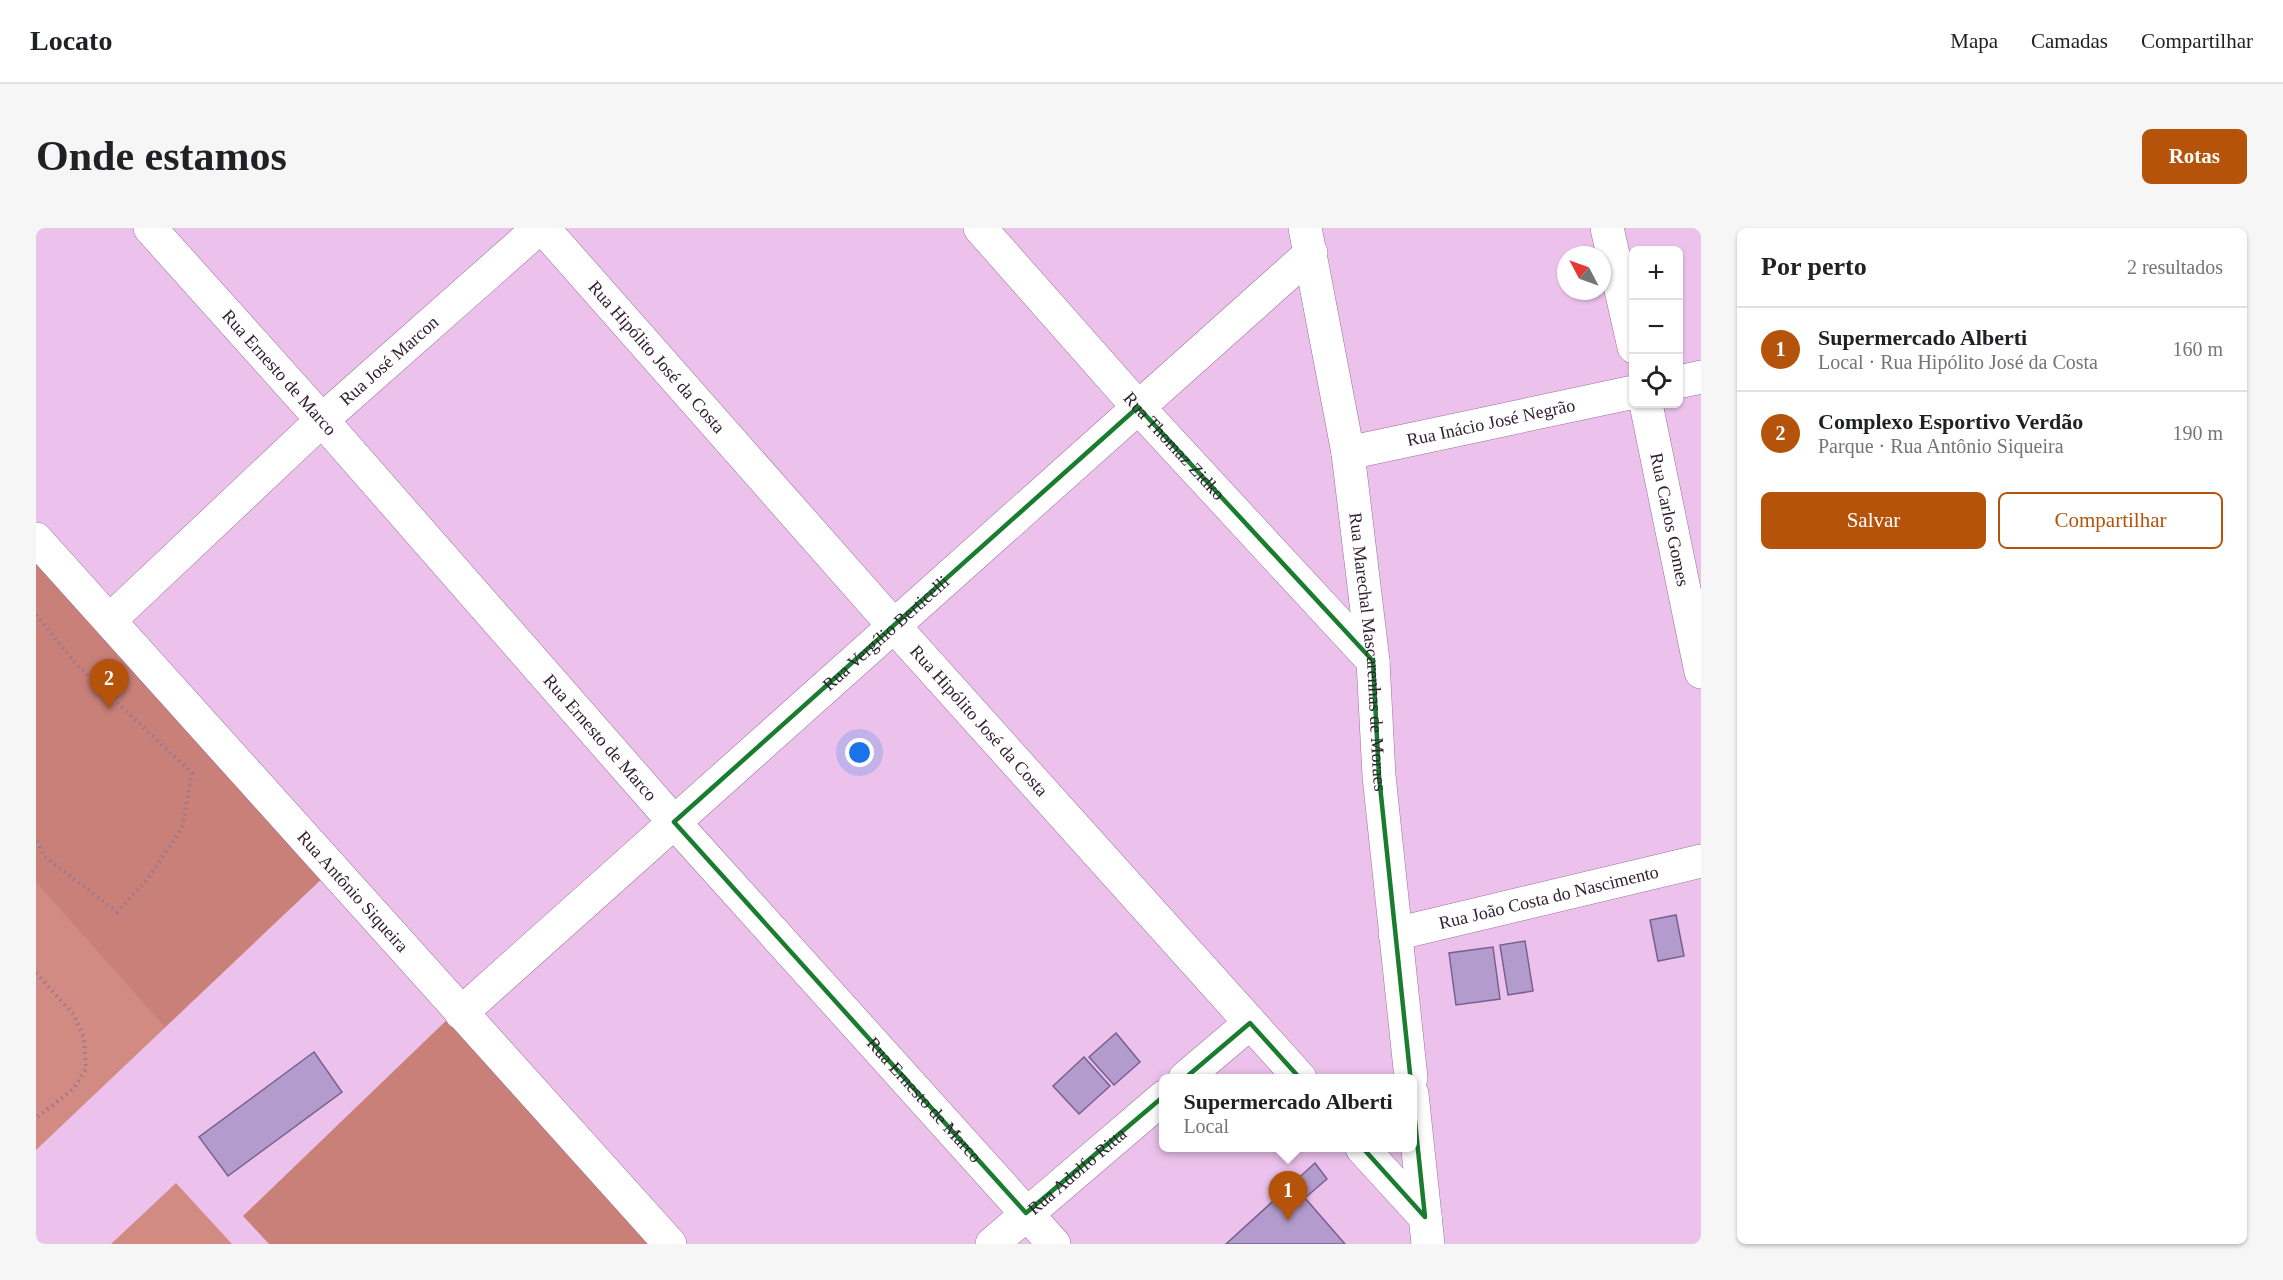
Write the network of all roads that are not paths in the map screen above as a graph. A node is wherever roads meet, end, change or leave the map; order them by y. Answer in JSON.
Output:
{"nodes":[{"id":1,"x":150,"y":228,"type":"edge"},
{"id":2,"x":541,"y":228,"type":"edge"},
{"id":3,"x":980,"y":228,"type":"edge"},
{"id":4,"x":1607,"y":228,"type":"edge"},
{"id":5,"x":1308,"y":240,"type":"edge"},
{"id":6,"x":1629,"y":325,"type":"edge"},
{"id":7,"x":1701,"y":377,"type":"edge"},
{"id":8,"x":1683,"y":381,"type":"edge"},
{"id":9,"x":1629,"y":393,"type":"edge"},
{"id":10,"x":1138,"y":407,"type":"junction"},
{"id":11,"x":1647,"y":408,"type":"edge"},
{"id":12,"x":322,"y":420,"type":"junction"},
{"id":13,"x":1348,"y":453,"type":"junction"},
{"id":14,"x":36,"y":539,"type":"edge"},
{"id":15,"x":110,"y":620,"type":"junction"},
{"id":16,"x":894,"y":626,"type":"junction"},
{"id":17,"x":1373,"y":662,"type":"junction"},
{"id":18,"x":1701,"y":672,"type":"edge"},
{"id":19,"x":675,"y":822,"type":"junction"},
{"id":20,"x":1701,"y":861,"type":"edge"},
{"id":21,"x":1395,"y":934,"type":"junction"},
{"id":22,"x":461,"y":1013,"type":"junction"},
{"id":23,"x":1250,"y":1023,"type":"junction"},
{"id":24,"x":1190,"y":1074,"type":"edge"},
{"id":25,"x":1296,"y":1074,"type":"edge"},
{"id":26,"x":1411,"y":1074,"type":"edge"},
{"id":27,"x":1159,"y":1101,"type":"edge"},
{"id":28,"x":1417,"y":1136,"type":"edge"},
{"id":29,"x":1365,"y":1152,"type":"edge"},
{"id":30,"x":1026,"y":1213,"type":"junction"},
{"id":31,"x":1426,"y":1230,"type":"edge"},
{"id":32,"x":670,"y":1244,"type":"edge"},
{"id":33,"x":992,"y":1244,"type":"edge"},
{"id":34,"x":1054,"y":1244,"type":"edge"}],
"edges":[{"from":1,"to":12,"type":"street","name":"Rua Ernesto de Marco"},
{"from":2,"to":12,"type":"street","name":"Rua José Marcon"},
{"from":2,"to":16,"type":"street","name":"Rua Hipólito José da Costa"},
{"from":3,"to":10,"type":"street","name":"Rua Thomaz Zidko"},
{"from":4,"to":6,"type":"street"},
{"from":5,"to":10,"type":"street","name":"Rua Vergílio Berticelli"},
{"from":5,"to":13,"type":"street","name":"Rua Marechal Mascarenhas de Moraes"},
{"from":7,"to":8,"type":"street"},
{"from":9,"to":13,"type":"street","name":"Rua Inácio José Negrão"},
{"from":10,"to":16,"type":"street","name":"Rua Vergílio Berticelli"},
{"from":10,"to":17,"type":"street","name":"Rua Thomaz Zidko"},
{"from":11,"to":18,"type":"street","name":"Rua Carlos Gomes"},
{"from":12,"to":15,"type":"street","name":"Rua José Marcon"},
{"from":12,"to":19,"type":"street","name":"Rua Ernesto de Marco"},
{"from":13,"to":17,"type":"street","name":"Rua Marechal Mascarenhas de Moraes"},
{"from":14,"to":15,"type":"street","name":"Rua Antônio Siqueira"},
{"from":15,"to":22,"type":"street","name":"Rua Antônio Siqueira"},
{"from":16,"to":19,"type":"street","name":"Rua Vergílio Berticelli"},
{"from":16,"to":23,"type":"street","name":"Rua Hipólito José da Costa"},
{"from":17,"to":21,"type":"street","name":"Rua Marechal Mascarenhas de Moraes"},
{"from":19,"to":22,"type":"street","name":"Rua Vergílio Berticelli"},
{"from":19,"to":30,"type":"street","name":"Rua Ernesto de Marco"},
{"from":20,"to":21,"type":"street","name":"Rua João Costa do Nascimento"},
{"from":21,"to":26,"type":"street","name":"Rua Marechal Mascarenhas de Moraes"},
{"from":22,"to":32,"type":"street","name":"Rua Antônio Siqueira"},
{"from":23,"to":24,"type":"street"},
{"from":23,"to":25,"type":"street","name":"Rua Hipólito José da Costa"},
{"from":27,"to":30,"type":"street","name":"Rua Adolfo Ritta"},
{"from":28,"to":31,"type":"street"},
{"from":29,"to":31,"type":"street"},
{"from":30,"to":33,"type":"street","name":"Rua Adolfo Ritta"},
{"from":30,"to":34,"type":"street","name":"Rua Ernesto de Marco"}]}
